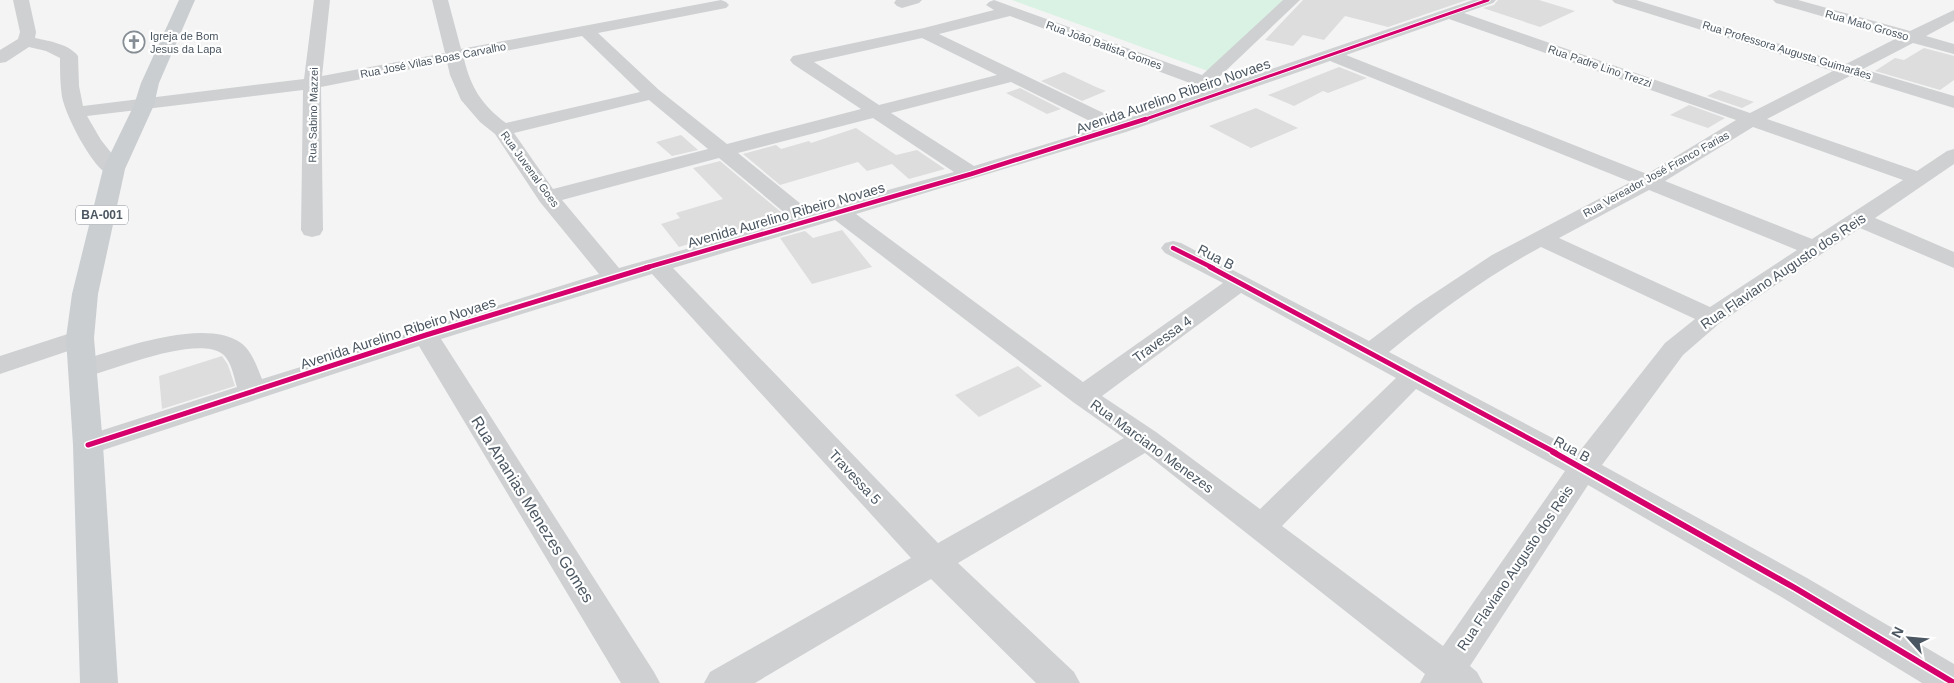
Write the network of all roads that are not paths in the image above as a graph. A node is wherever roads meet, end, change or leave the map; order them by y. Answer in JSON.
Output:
{"nodes":[{"id":1,"x":22,"y":0,"type":"edge"},
{"id":2,"x":186,"y":0,"type":"edge"},
{"id":3,"x":322,"y":0,"type":"edge"},
{"id":4,"x":440,"y":0,"type":"edge"},
{"id":5,"x":982,"y":0,"type":"edge"},
{"id":6,"x":1488,"y":0,"type":"edge"},
{"id":7,"x":1620,"y":0,"type":"edge"},
{"id":8,"x":1781,"y":0,"type":"edge"},
{"id":9,"x":1267,"y":2,"type":"dead end"},
{"id":10,"x":1288,"y":4,"type":"edge"},
{"id":11,"x":721,"y":5,"type":"dead end"},
{"id":12,"x":1952,"y":7,"type":"edge"},
{"id":13,"x":1011,"y":11,"type":"junction"},
{"id":14,"x":1448,"y":13,"type":"junction"},
{"id":15,"x":586,"y":31,"type":"junction"},
{"id":16,"x":924,"y":32,"type":"junction"},
{"id":17,"x":1910,"y":37,"type":"junction"},
{"id":18,"x":26,"y":42,"type":"junction"},
{"id":19,"x":1954,"y":49,"type":"edge"},
{"id":20,"x":1329,"y":54,"type":"junction"},
{"id":21,"x":454,"y":55,"type":"junction"},
{"id":22,"x":0,"y":58,"type":"edge"},
{"id":23,"x":1850,"y":69,"type":"junction"},
{"id":24,"x":1015,"y":76,"type":"junction"},
{"id":25,"x":1204,"y":82,"type":"junction"},
{"id":26,"x":312,"y":83,"type":"junction"},
{"id":27,"x":1227,"y":90,"type":"junction"},
{"id":28,"x":653,"y":94,"type":"junction"},
{"id":29,"x":1954,"y":102,"type":"edge"},
{"id":30,"x":144,"y":105,"type":"junction"},
{"id":31,"x":873,"y":111,"type":"junction"},
{"id":32,"x":77,"y":112,"type":"junction"},
{"id":33,"x":1752,"y":119,"type":"junction"},
{"id":34,"x":1119,"y":128,"type":"junction"},
{"id":35,"x":502,"y":130,"type":"junction"},
{"id":36,"x":724,"y":152,"type":"junction"},
{"id":37,"x":114,"y":168,"type":"junction"},
{"id":38,"x":1940,"y":169,"type":"edge"},
{"id":39,"x":971,"y":174,"type":"junction"},
{"id":40,"x":1648,"y":182,"type":"junction"},
{"id":41,"x":548,"y":197,"type":"junction"},
{"id":42,"x":837,"y":211,"type":"junction"},
{"id":43,"x":1858,"y":219,"type":"junction"},
{"id":44,"x":806,"y":220,"type":"junction"},
{"id":45,"x":312,"y":230,"type":"dead end"},
{"id":46,"x":1540,"y":238,"type":"junction"},
{"id":47,"x":1173,"y":248,"type":"dead end"},
{"id":48,"x":1813,"y":248,"type":"junction"},
{"id":49,"x":1954,"y":262,"type":"edge"},
{"id":50,"x":656,"y":265,"type":"junction"},
{"id":51,"x":614,"y":277,"type":"junction"},
{"id":52,"x":1240,"y":282,"type":"junction"},
{"id":53,"x":1712,"y":317,"type":"junction"},
{"id":54,"x":426,"y":335,"type":"junction"},
{"id":55,"x":80,"y":338,"type":"junction"},
{"id":56,"x":1371,"y":353,"type":"junction"},
{"id":57,"x":0,"y":366,"type":"edge"},
{"id":58,"x":83,"y":369,"type":"junction"},
{"id":59,"x":1414,"y":376,"type":"junction"},
{"id":60,"x":253,"y":391,"type":"junction"},
{"id":61,"x":1083,"y":396,"type":"junction"},
{"id":62,"x":1146,"y":439,"type":"junction"},
{"id":63,"x":88,"y":445,"type":"junction"},
{"id":64,"x":1583,"y":468,"type":"junction"},
{"id":65,"x":1261,"y":528,"type":"junction"},
{"id":66,"x":934,"y":562,"type":"junction"},
{"id":67,"x":1450,"y":679,"type":"edge"},
{"id":68,"x":99,"y":683,"type":"edge"},
{"id":69,"x":641,"y":683,"type":"edge"},
{"id":70,"x":723,"y":683,"type":"edge"},
{"id":71,"x":1061,"y":683,"type":"edge"},
{"id":72,"x":1954,"y":683,"type":"edge"}],
"edges":[{"from":1,"to":18,"type":"street"},
{"from":2,"to":30,"type":"main road","number":"BA-001"},
{"from":3,"to":26,"type":"street","name":"Rua Sabino Mazzei"},
{"from":4,"to":21,"type":"street","name":"Rua Juvenal Goes"},
{"from":5,"to":13,"type":"street","name":"Rua João Batista Gomes"},
{"from":6,"to":14,"type":"street","name":"Avenida Aurelino Ribeiro Novaes"},
{"from":7,"to":23,"type":"street","name":"Rua Professora Augusta Guimarães"},
{"from":8,"to":17,"type":"street","name":"Rua Mato Grosso"},
{"from":9,"to":10,"type":"street"},
{"from":10,"to":25,"type":"street"},
{"from":11,"to":15,"type":"street","name":"Rua José Vilas Boas Carvalho"},
{"from":12,"to":17,"type":"street","name":"Rua Vereador José Franco Farias"},
{"from":13,"to":16,"type":"street"},
{"from":13,"to":25,"type":"street","name":"Rua João Batista Gomes"},
{"from":14,"to":20,"type":"street","name":"Avenida Aurelino Ribeiro Novaes"},
{"from":14,"to":33,"type":"street","name":"Rua Padre Lino Trezzi"},
{"from":15,"to":21,"type":"street","name":"Rua José Vilas Boas Carvalho"},
{"from":15,"to":28,"type":"street"},
{"from":16,"to":24,"type":"street"},
{"from":16,"to":31,"type":"street"},
{"from":17,"to":19,"type":"street","name":"Rua Mato Grosso"},
{"from":17,"to":23,"type":"street","name":"Rua Vereador José Franco Farias"},
{"from":18,"to":22,"type":"street"},
{"from":18,"to":32,"type":"street"},
{"from":20,"to":27,"type":"street","name":"Avenida Aurelino Ribeiro Novaes"},
{"from":20,"to":40,"type":"street"},
{"from":21,"to":26,"type":"street","name":"Rua José Vilas Boas Carvalho"},
{"from":21,"to":35,"type":"street","name":"Rua Juvenal Goes"},
{"from":23,"to":29,"type":"street","name":"Rua Professora Augusta Guimarães"},
{"from":23,"to":33,"type":"street","name":"Rua Vereador José Franco Farias"},
{"from":24,"to":31,"type":"street"},
{"from":24,"to":34,"type":"street"},
{"from":25,"to":27,"type":"street","name":"Rua João Batista Gomes"},
{"from":26,"to":30,"type":"street","name":"Rua José Vilas Boas Carvalho"},
{"from":26,"to":45,"type":"street","name":"Rua Sabino Mazzei"},
{"from":27,"to":34,"type":"street","name":"Avenida Aurelino Ribeiro Novaes"},
{"from":28,"to":35,"type":"street"},
{"from":28,"to":36,"type":"street"},
{"from":30,"to":32,"type":"street","name":"Rua José Vilas Boas Carvalho"},
{"from":30,"to":37,"type":"main road","number":"BA-001"},
{"from":31,"to":36,"type":"street"},
{"from":31,"to":39,"type":"street"},
{"from":32,"to":37,"type":"street"},
{"from":33,"to":38,"type":"street","name":"Rua Padre Lino Trezzi"},
{"from":33,"to":40,"type":"street","name":"Rua Vereador José Franco Farias"},
{"from":34,"to":39,"type":"street","name":"Avenida Aurelino Ribeiro Novaes"},
{"from":35,"to":41,"type":"street","name":"Rua Juvenal Goes"},
{"from":36,"to":41,"type":"street"},
{"from":36,"to":44,"type":"street"},
{"from":37,"to":55,"type":"main road","number":"BA-001"},
{"from":38,"to":43,"type":"street","name":"Rua Flaviano Augusto dos Reis"},
{"from":39,"to":42,"type":"street","name":"Avenida Aurelino Ribeiro Novaes"},
{"from":40,"to":46,"type":"street","name":"Rua Vereador José Franco Farias"},
{"from":40,"to":48,"type":"street"},
{"from":41,"to":51,"type":"street","name":"Rua Juvenal Goes"},
{"from":42,"to":44,"type":"street","name":"Avenida Aurelino Ribeiro Novaes"},
{"from":42,"to":61,"type":"street","name":"Rua Marciano Menezes"},
{"from":43,"to":48,"type":"street","name":"Rua Flaviano Augusto dos Reis"},
{"from":43,"to":49,"type":"street"},
{"from":44,"to":50,"type":"street","name":"Avenida Aurelino Ribeiro Novaes"},
{"from":46,"to":53,"type":"street"},
{"from":46,"to":56,"type":"street","name":"Rua Vereador José Franco Farias"},
{"from":47,"to":52,"type":"street","name":"Rua B"},
{"from":48,"to":53,"type":"street","name":"Rua Flaviano Augusto dos Reis"},
{"from":50,"to":51,"type":"street","name":"Avenida Aurelino Ribeiro Novaes"},
{"from":50,"to":66,"type":"street","name":"Travessa 5"},
{"from":51,"to":54,"type":"street","name":"Avenida Aurelino Ribeiro Novaes"},
{"from":52,"to":56,"type":"street","name":"Rua B"},
{"from":52,"to":61,"type":"street","name":"Travessa 4"},
{"from":53,"to":64,"type":"street","name":"Rua Flaviano Augusto dos Reis"},
{"from":54,"to":60,"type":"street","name":"Avenida Aurelino Ribeiro Novaes"},
{"from":54,"to":69,"type":"street","name":"Rua Ananias Menezes Gomes"},
{"from":55,"to":57,"type":"street"},
{"from":55,"to":58,"type":"main road","number":"BA-001"},
{"from":56,"to":59,"type":"street","name":"Rua B"},
{"from":58,"to":60,"type":"street"},
{"from":58,"to":63,"type":"main road","number":"BA-001"},
{"from":59,"to":64,"type":"street","name":"Rua B"},
{"from":59,"to":65,"type":"street"},
{"from":60,"to":63,"type":"street","name":"Avenida Aurelino Ribeiro Novaes"},
{"from":61,"to":62,"type":"street","name":"Rua Marciano Menezes"},
{"from":62,"to":65,"type":"street","name":"Rua Marciano Menezes"},
{"from":62,"to":66,"type":"street"},
{"from":63,"to":68,"type":"main road","number":"BA-001"},
{"from":64,"to":67,"type":"street","name":"Rua Flaviano Augusto dos Reis"},
{"from":64,"to":72,"type":"street","name":"Rua B"},
{"from":65,"to":67,"type":"street","name":"Rua Marciano Menezes"},
{"from":66,"to":70,"type":"street"},
{"from":66,"to":71,"type":"street","name":"Travessa 5"}]}
